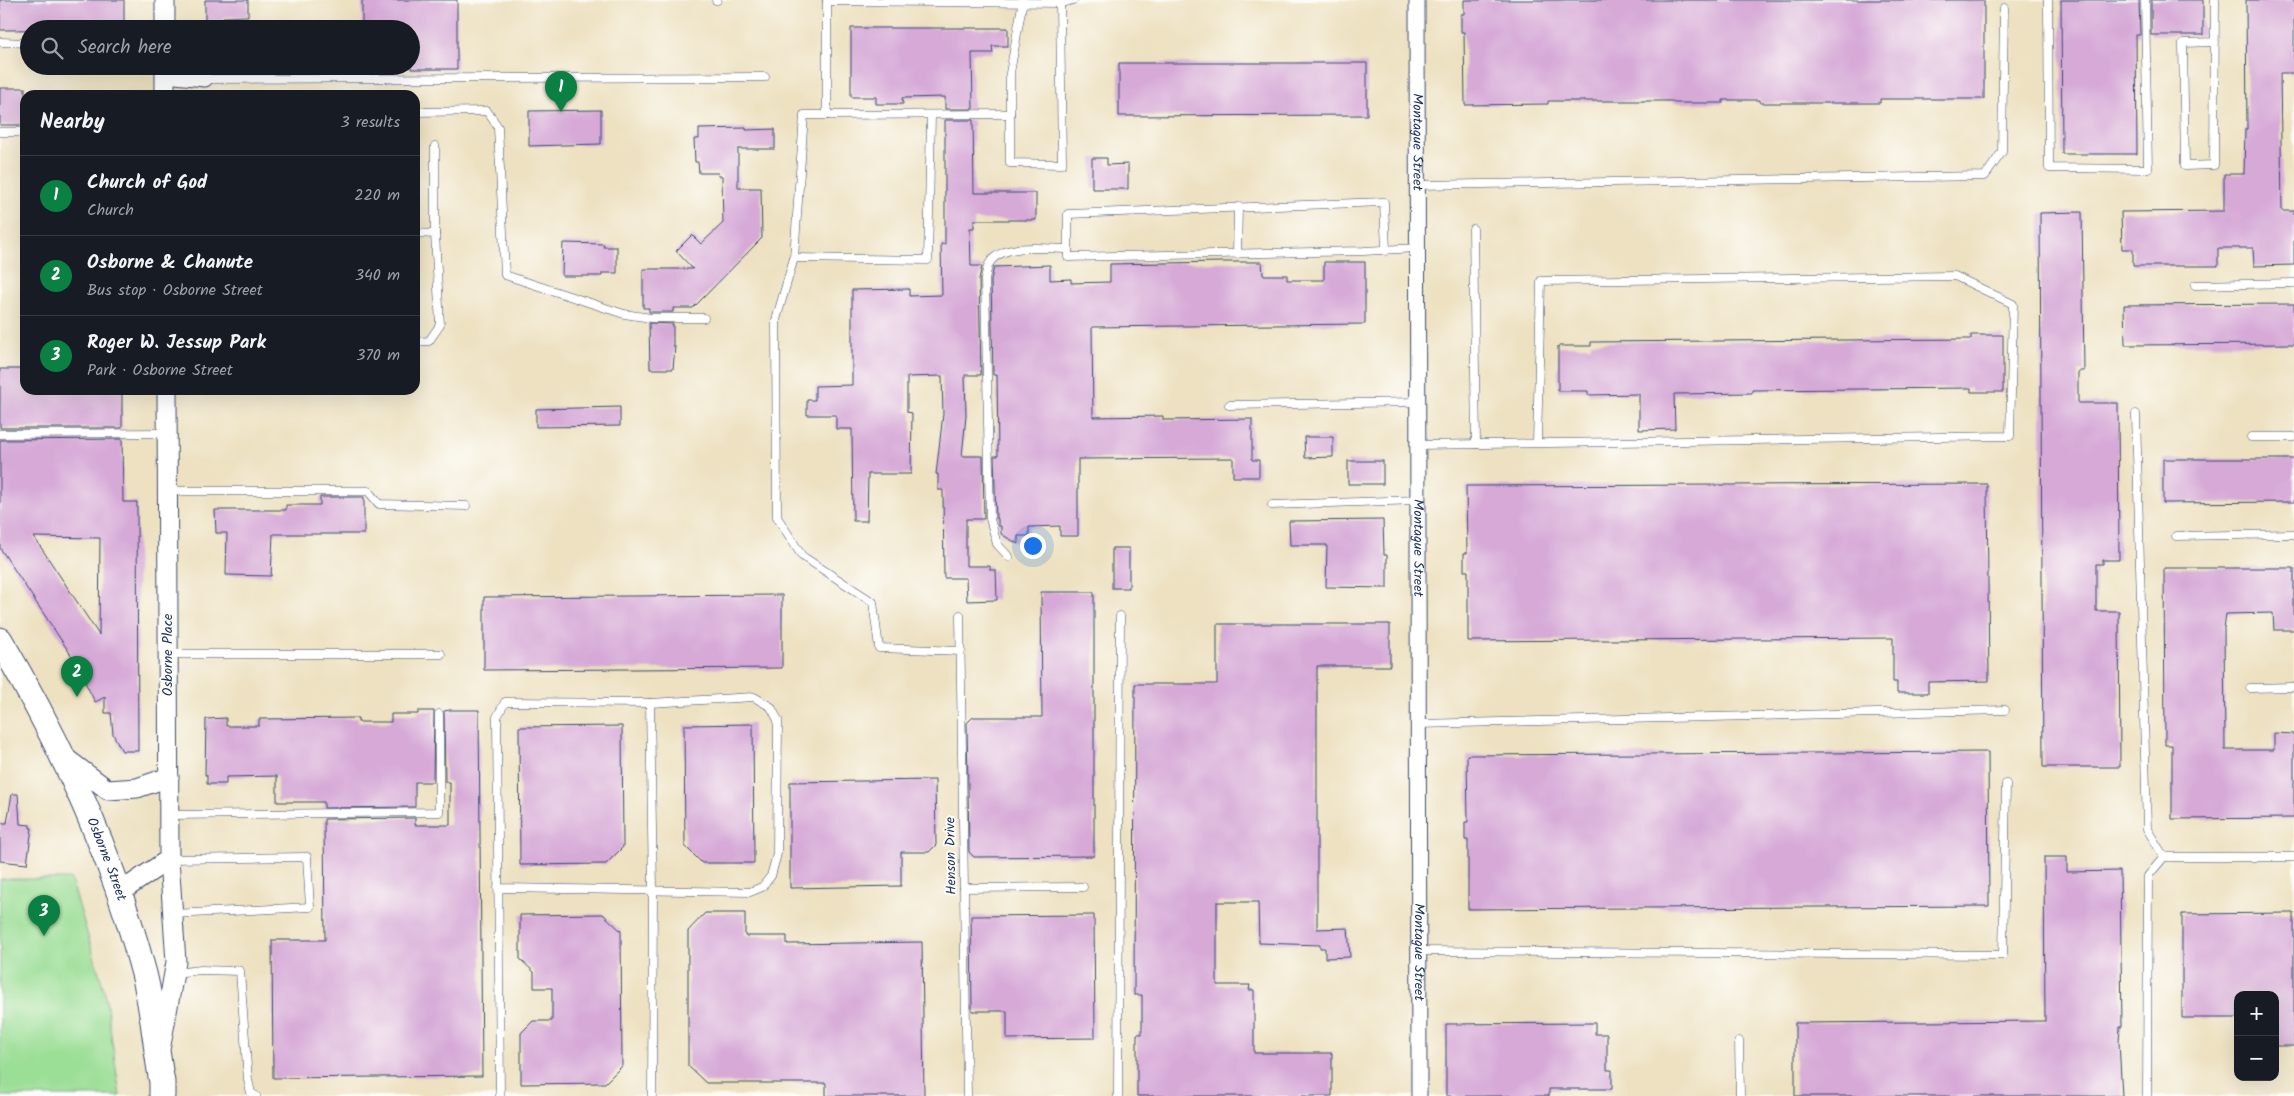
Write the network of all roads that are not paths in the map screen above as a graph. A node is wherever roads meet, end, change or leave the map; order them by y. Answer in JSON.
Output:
{"nodes":[{"id":1,"x":165,"y":0,"type":"edge"},
{"id":2,"x":1073,"y":0,"type":"edge"},
{"id":3,"x":1417,"y":0,"type":"edge"},
{"id":4,"x":2048,"y":0,"type":"edge"},
{"id":5,"x":2145,"y":0,"type":"edge"},
{"id":6,"x":2215,"y":0,"type":"edge"},
{"id":7,"x":827,"y":1,"type":"edge"},
{"id":8,"x":1023,"y":1,"type":"edge"},
{"id":9,"x":1060,"y":3,"type":"junction"},
{"id":10,"x":2004,"y":8,"type":"dead end"},
{"id":11,"x":165,"y":20,"type":"edge"},
{"id":12,"x":0,"y":42,"type":"edge"},
{"id":13,"x":20,"y":42,"type":"edge"},
{"id":14,"x":2215,"y":42,"type":"junction"},
{"id":15,"x":165,"y":75,"type":"edge"},
{"id":16,"x":187,"y":75,"type":"edge"},
{"id":17,"x":765,"y":77,"type":"dead end"},
{"id":18,"x":205,"y":79,"type":"joint"},
{"id":19,"x":165,"y":90,"type":"edge"},
{"id":20,"x":420,"y":112,"type":"edge"},
{"id":21,"x":1010,"y":114,"type":"junction"},
{"id":22,"x":827,"y":115,"type":"junction"},
{"id":23,"x":931,"y":115,"type":"junction"},
{"id":24,"x":0,"y":132,"type":"edge"},
{"id":25,"x":20,"y":132,"type":"edge"},
{"id":26,"x":435,"y":146,"type":"dead end"},
{"id":27,"x":1417,"y":185,"type":"junction"},
{"id":28,"x":1238,"y":207,"type":"junction"},
{"id":29,"x":1472,"y":229,"type":"dead end"},
{"id":30,"x":420,"y":233,"type":"edge"},
{"id":31,"x":435,"y":234,"type":"junction"},
{"id":32,"x":1417,"y":248,"type":"junction"},
{"id":33,"x":1068,"y":249,"type":"junction"},
{"id":34,"x":1386,"y":251,"type":"junction"},
{"id":35,"x":1237,"y":254,"type":"junction"},
{"id":36,"x":794,"y":258,"type":"junction"},
{"id":37,"x":2294,"y":283,"type":"edge"},
{"id":38,"x":2195,"y":285,"type":"dead end"},
{"id":39,"x":704,"y":318,"type":"dead end"},
{"id":40,"x":420,"y":342,"type":"edge"},
{"id":41,"x":167,"y":395,"type":"edge"},
{"id":42,"x":1418,"y":402,"type":"junction"},
{"id":43,"x":1230,"y":405,"type":"dead end"},
{"id":44,"x":2136,"y":414,"type":"dead end"},
{"id":45,"x":167,"y":433,"type":"junction"},
{"id":46,"x":0,"y":434,"type":"edge"},
{"id":47,"x":2251,"y":437,"type":"dead end"},
{"id":48,"x":2294,"y":437,"type":"edge"},
{"id":49,"x":1537,"y":443,"type":"junction"},
{"id":50,"x":1476,"y":444,"type":"junction"},
{"id":51,"x":1418,"y":445,"type":"junction"},
{"id":52,"x":167,"y":490,"type":"junction"},
{"id":53,"x":1418,"y":500,"type":"junction"},
{"id":54,"x":1272,"y":505,"type":"dead end"},
{"id":55,"x":466,"y":506,"type":"dead end"},
{"id":56,"x":2294,"y":534,"type":"edge"},
{"id":57,"x":2176,"y":536,"type":"dead end"},
{"id":58,"x":1009,"y":557,"type":"dead end"},
{"id":59,"x":960,"y":615,"type":"dead end"},
{"id":60,"x":1120,"y":616,"type":"dead end"},
{"id":61,"x":0,"y":640,"type":"edge"},
{"id":62,"x":961,"y":650,"type":"junction"},
{"id":63,"x":168,"y":654,"type":"junction"},
{"id":64,"x":441,"y":654,"type":"dead end"},
{"id":65,"x":2294,"y":687,"type":"edge"},
{"id":66,"x":2250,"y":688,"type":"dead end"},
{"id":67,"x":650,"y":703,"type":"junction"},
{"id":68,"x":2005,"y":710,"type":"dead end"},
{"id":69,"x":439,"y":714,"type":"dead end"},
{"id":70,"x":1418,"y":724,"type":"junction"},
{"id":71,"x":63,"y":756,"type":"junction"},
{"id":72,"x":169,"y":777,"type":"junction"},
{"id":73,"x":2006,"y":784,"type":"dead end"},
{"id":74,"x":169,"y":814,"type":"junction"},
{"id":75,"x":2164,"y":857,"type":"junction"},
{"id":76,"x":2294,"y":857,"type":"edge"},
{"id":77,"x":169,"y":859,"type":"junction"},
{"id":78,"x":1083,"y":887,"type":"dead end"},
{"id":79,"x":498,"y":888,"type":"junction"},
{"id":80,"x":964,"y":888,"type":"junction"},
{"id":81,"x":653,"y":890,"type":"junction"},
{"id":82,"x":119,"y":893,"type":"junction"},
{"id":83,"x":173,"y":914,"type":"junction"},
{"id":84,"x":1419,"y":950,"type":"junction"},
{"id":85,"x":174,"y":973,"type":"junction"},
{"id":86,"x":1739,"y":1041,"type":"dead end"},
{"id":87,"x":158,"y":1061,"type":"junction"},
{"id":88,"x":162,"y":1096,"type":"edge"},
{"id":89,"x":256,"y":1096,"type":"edge"},
{"id":90,"x":500,"y":1096,"type":"edge"},
{"id":91,"x":652,"y":1096,"type":"edge"},
{"id":92,"x":967,"y":1096,"type":"edge"},
{"id":93,"x":1118,"y":1096,"type":"edge"},
{"id":94,"x":1419,"y":1096,"type":"edge"},
{"id":95,"x":1740,"y":1096,"type":"edge"},
{"id":96,"x":2147,"y":1096,"type":"edge"}],
"edges":[{"from":1,"to":11,"type":"street"},
{"from":2,"to":9,"type":"lane"},
{"from":3,"to":27,"type":"street","name":"Montague Street"},
{"from":4,"to":5,"type":"lane"},
{"from":6,"to":14,"type":"lane"},
{"from":7,"to":8,"type":"lane"},
{"from":7,"to":22,"type":"lane"},
{"from":8,"to":9,"type":"lane"},
{"from":8,"to":21,"type":"lane"},
{"from":9,"to":21,"type":"lane"},
{"from":10,"to":27,"type":"lane"},
{"from":12,"to":13,"type":"lane"},
{"from":14,"to":14,"type":"lane"},
{"from":15,"to":19,"type":"street"},
{"from":16,"to":18,"type":"street"},
{"from":17,"to":18,"type":"lane"},
{"from":20,"to":39,"type":"lane"},
{"from":21,"to":23,"type":"lane"},
{"from":22,"to":23,"type":"lane"},
{"from":22,"to":36,"type":"lane"},
{"from":23,"to":36,"type":"lane"},
{"from":24,"to":25,"type":"lane"},
{"from":26,"to":31,"type":"lane"},
{"from":27,"to":32,"type":"street","name":"Montague Street"},
{"from":28,"to":33,"type":"lane"},
{"from":28,"to":34,"type":"lane"},
{"from":28,"to":35,"type":"lane"},
{"from":29,"to":50,"type":"lane"},
{"from":30,"to":31,"type":"lane"},
{"from":31,"to":40,"type":"lane"},
{"from":32,"to":34,"type":"lane"},
{"from":32,"to":42,"type":"street","name":"Montague Street"},
{"from":33,"to":35,"type":"lane"},
{"from":33,"to":58,"type":"lane"},
{"from":34,"to":35,"type":"lane"},
{"from":36,"to":62,"type":"lane"},
{"from":37,"to":38,"type":"lane"},
{"from":41,"to":45,"type":"street","name":"Osborne Place"},
{"from":42,"to":43,"type":"lane"},
{"from":42,"to":51,"type":"street","name":"Montague Street"},
{"from":44,"to":75,"type":"lane"},
{"from":45,"to":46,"type":"lane"},
{"from":45,"to":52,"type":"street","name":"Osborne Place"},
{"from":47,"to":48,"type":"lane"},
{"from":49,"to":49,"type":"lane"},
{"from":49,"to":50,"type":"lane"},
{"from":50,"to":51,"type":"lane"},
{"from":51,"to":53,"type":"street","name":"Montague Street"},
{"from":52,"to":55,"type":"lane"},
{"from":52,"to":63,"type":"street","name":"Osborne Place"},
{"from":53,"to":54,"type":"lane"},
{"from":53,"to":70,"type":"street","name":"Montague Street"},
{"from":56,"to":57,"type":"lane"},
{"from":59,"to":62,"type":"lane","name":"Henson Drive"},
{"from":60,"to":93,"type":"lane"},
{"from":61,"to":71,"type":"main road","name":"Osborne Street"},
{"from":62,"to":80,"type":"lane","name":"Henson Drive"},
{"from":63,"to":64,"type":"lane"},
{"from":63,"to":72,"type":"street","name":"Osborne Place"},
{"from":65,"to":66,"type":"lane"},
{"from":67,"to":79,"type":"lane"},
{"from":67,"to":81,"type":"lane"},
{"from":67,"to":81,"type":"lane"},
{"from":68,"to":70,"type":"lane"},
{"from":69,"to":74,"type":"lane"},
{"from":70,"to":84,"type":"street","name":"Montague Street"},
{"from":71,"to":72,"type":"street"},
{"from":71,"to":82,"type":"main road","name":"Osborne Street"},
{"from":72,"to":74,"type":"street","name":"Osborne Place"},
{"from":73,"to":84,"type":"lane"},
{"from":74,"to":77,"type":"street","name":"Osborne Place"},
{"from":75,"to":76,"type":"lane"},
{"from":75,"to":96,"type":"lane"},
{"from":77,"to":82,"type":"street"},
{"from":77,"to":83,"type":"street","name":"Osborne Place"},
{"from":77,"to":83,"type":"lane"},
{"from":78,"to":80,"type":"lane"},
{"from":79,"to":81,"type":"lane"},
{"from":79,"to":90,"type":"lane"},
{"from":80,"to":92,"type":"lane","name":"Henson Drive"},
{"from":81,"to":91,"type":"lane"},
{"from":82,"to":87,"type":"main road","name":"Osborne Street"},
{"from":83,"to":85,"type":"street","name":"Osborne Place"},
{"from":84,"to":94,"type":"street","name":"Montague Street"},
{"from":85,"to":87,"type":"street","name":"Osborne Place"},
{"from":85,"to":89,"type":"lane"},
{"from":86,"to":95,"type":"lane"},
{"from":87,"to":88,"type":"main road","name":"Osborne Street"}]}
